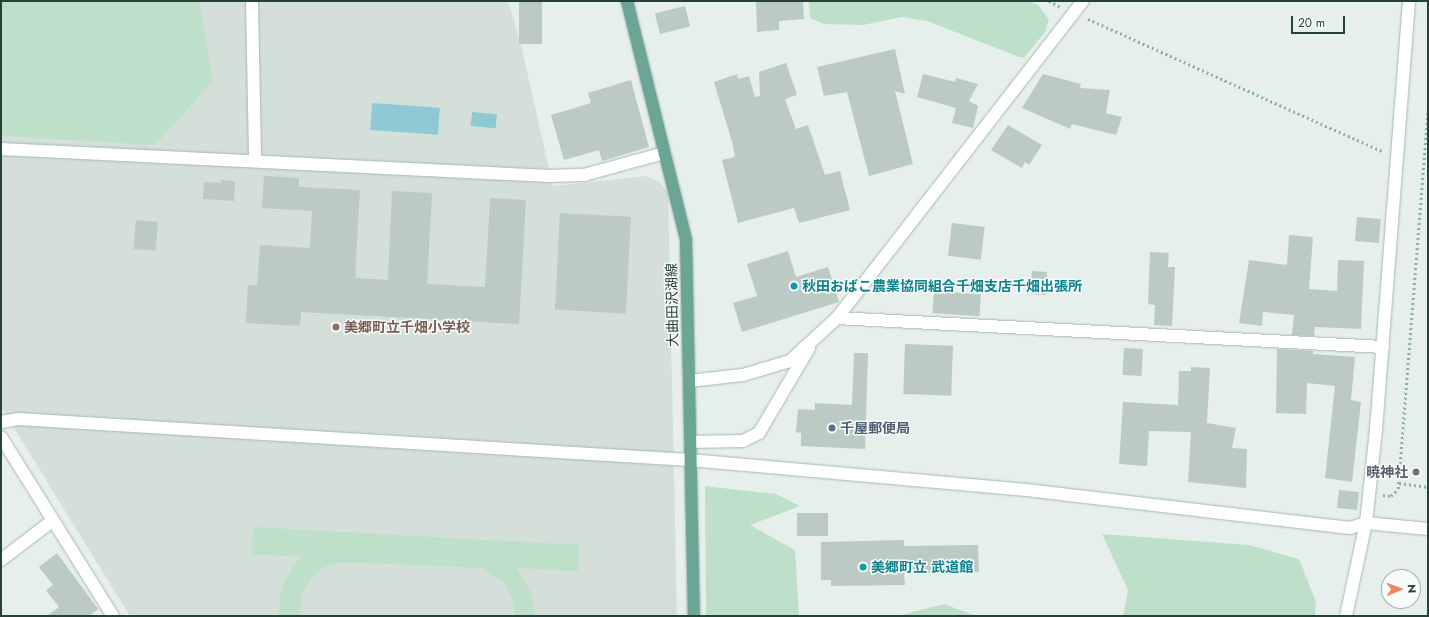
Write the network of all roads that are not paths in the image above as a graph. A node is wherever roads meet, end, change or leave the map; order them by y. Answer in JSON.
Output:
{"nodes":[{"id":1,"x":252,"y":1,"type":"edge"},
{"id":2,"x":627,"y":1,"type":"edge"},
{"id":3,"x":1083,"y":1,"type":"edge"},
{"id":4,"x":1409,"y":1,"type":"edge"},
{"id":5,"x":1,"y":149,"type":"edge"},
{"id":6,"x":664,"y":153,"type":"junction"},
{"id":7,"x":255,"y":161,"type":"junction"},
{"id":8,"x":838,"y":318,"type":"junction"},
{"id":9,"x":813,"y":340,"type":"junction"},
{"id":10,"x":1383,"y":347,"type":"junction"},
{"id":11,"x":689,"y":381,"type":"junction"},
{"id":12,"x":1,"y":422,"type":"edge"},
{"id":13,"x":1,"y":437,"type":"edge"},
{"id":14,"x":690,"y":442,"type":"junction"},
{"id":15,"x":690,"y":460,"type":"junction"},
{"id":16,"x":52,"y":521,"type":"junction"},
{"id":17,"x":1366,"y":523,"type":"junction"},
{"id":18,"x":1428,"y":529,"type":"edge"},
{"id":19,"x":1,"y":560,"type":"edge"},
{"id":20,"x":113,"y":616,"type":"edge"},
{"id":21,"x":694,"y":616,"type":"edge"},
{"id":22,"x":1346,"y":616,"type":"edge"}],
"edges":[{"from":1,"to":7,"type":"street"},
{"from":2,"to":6,"type":"main road","name":"大曲田沢湖線"},
{"from":3,"to":8,"type":"street"},
{"from":4,"to":10,"type":"street"},
{"from":5,"to":7,"type":"street"},
{"from":6,"to":7,"type":"street"},
{"from":6,"to":11,"type":"main road","name":"大曲田沢湖線"},
{"from":8,"to":9,"type":"street"},
{"from":8,"to":10,"type":"street"},
{"from":9,"to":11,"type":"street"},
{"from":9,"to":14,"type":"street"},
{"from":10,"to":17,"type":"street"},
{"from":11,"to":14,"type":"main road","name":"大曲田沢湖線"},
{"from":12,"to":15,"type":"street"},
{"from":13,"to":16,"type":"street"},
{"from":14,"to":15,"type":"main road","name":"大曲田沢湖線"},
{"from":15,"to":17,"type":"street"},
{"from":15,"to":21,"type":"main road","name":"大曲田沢湖線"},
{"from":16,"to":19,"type":"street"},
{"from":16,"to":20,"type":"street"},
{"from":17,"to":18,"type":"street"},
{"from":17,"to":22,"type":"street"}]}
